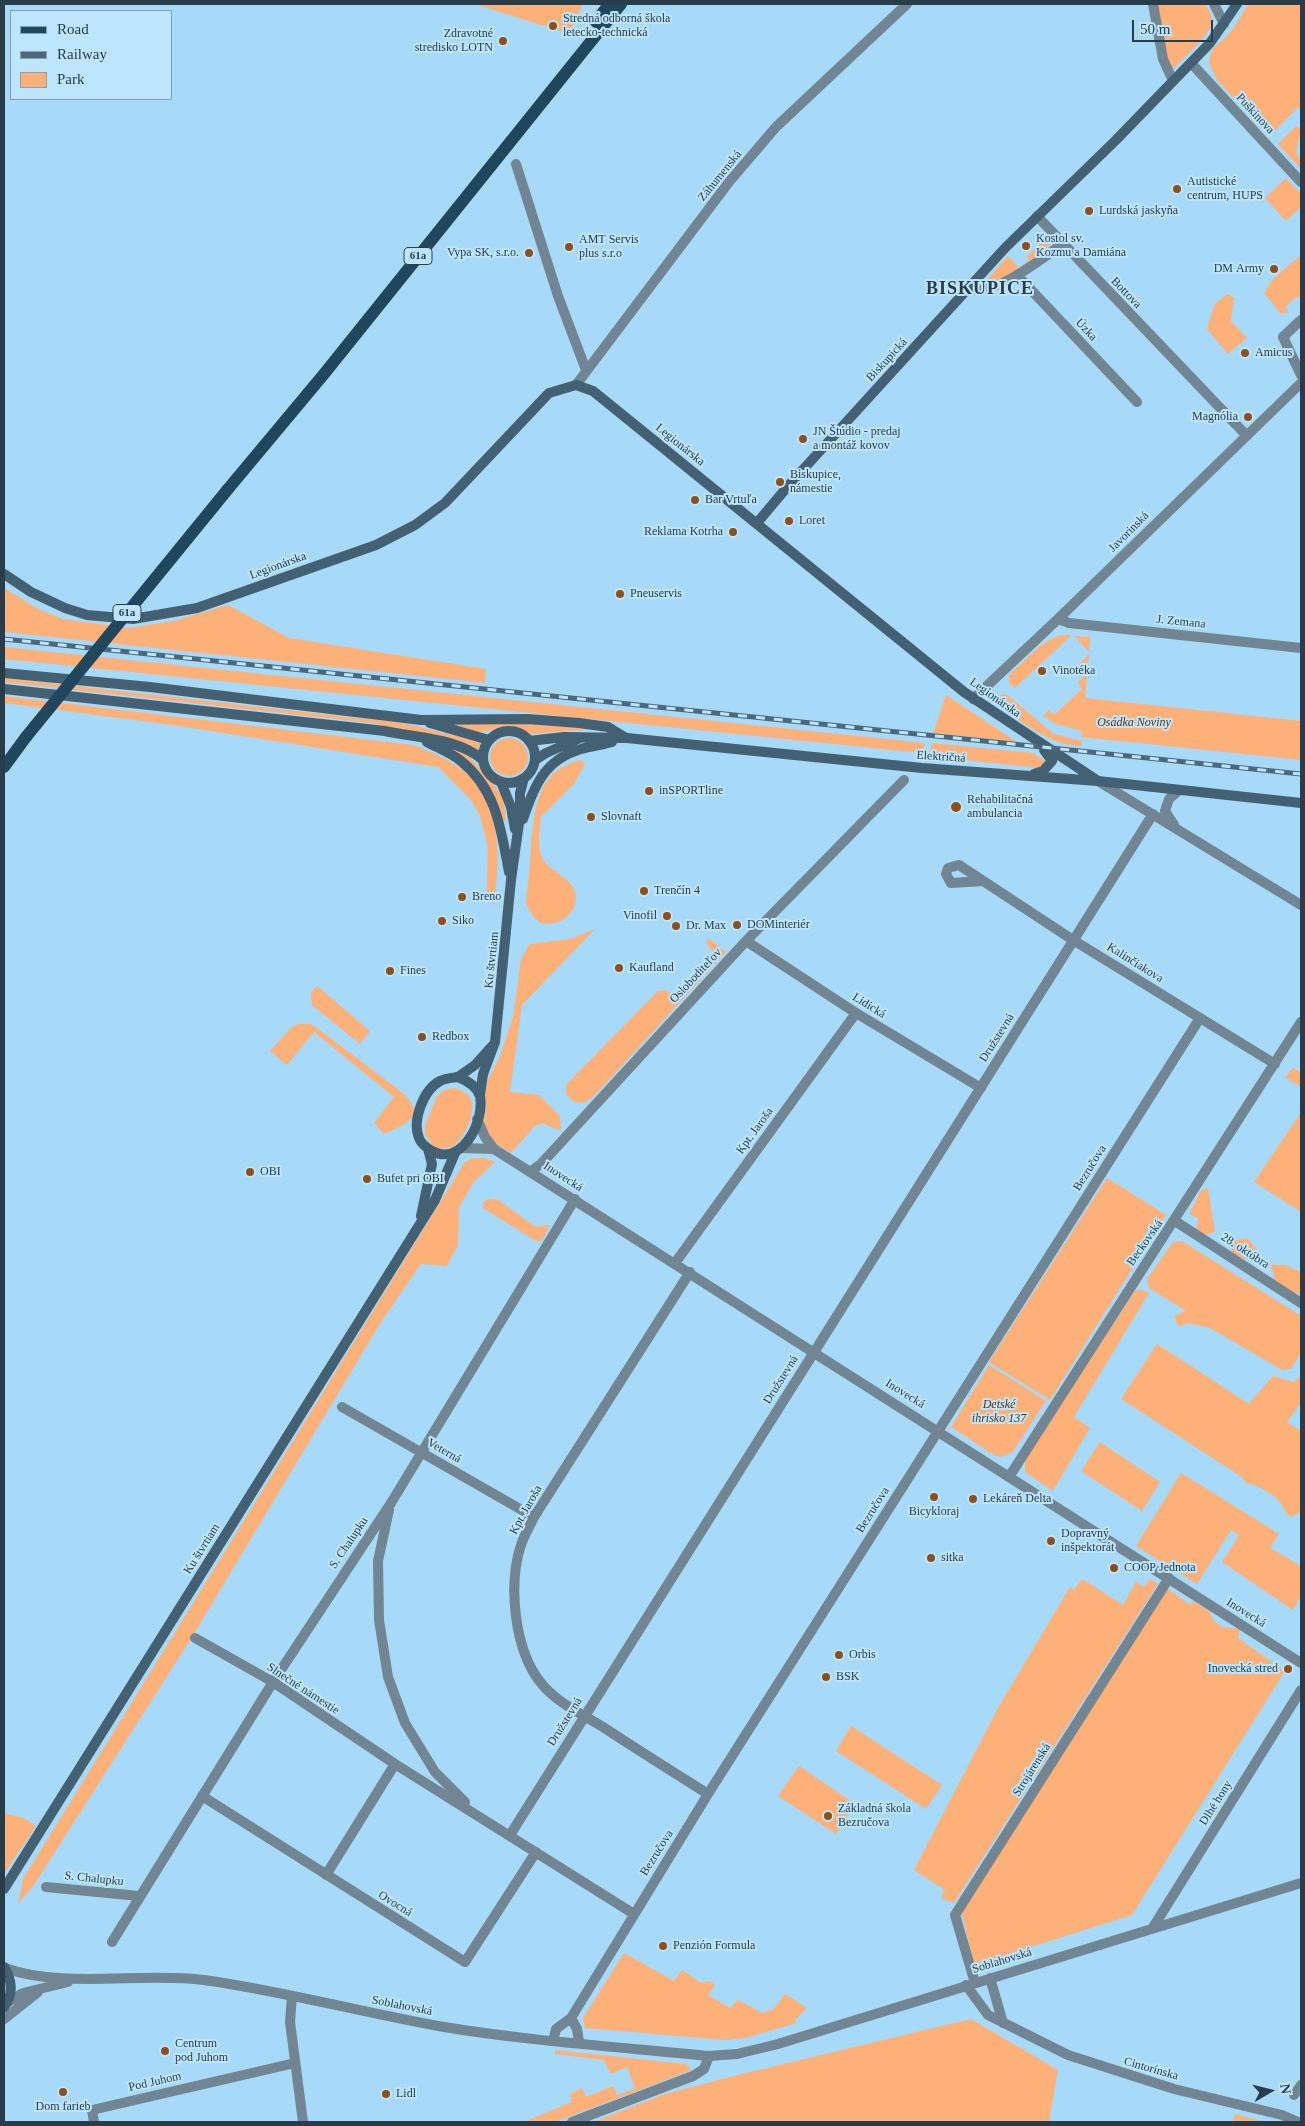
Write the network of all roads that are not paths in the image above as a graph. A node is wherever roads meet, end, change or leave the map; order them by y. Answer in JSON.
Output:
{"nodes":[{"id":1,"x":609,"y":4,"type":"edge"},
{"id":2,"x":621,"y":4,"type":"edge"},
{"id":3,"x":907,"y":4,"type":"edge"},
{"id":4,"x":1153,"y":4,"type":"edge"},
{"id":5,"x":1214,"y":4,"type":"edge"},
{"id":6,"x":1237,"y":4,"type":"edge"},
{"id":7,"x":1224,"y":24,"type":"junction"},
{"id":8,"x":1191,"y":63,"type":"junction"},
{"id":9,"x":1173,"y":81,"type":"junction"},
{"id":10,"x":535,"y":111,"type":"junction"},
{"id":11,"x":516,"y":164,"type":"dead end"},
{"id":12,"x":1301,"y":182,"type":"edge"},
{"id":13,"x":1036,"y":216,"type":"junction"},
{"id":14,"x":1062,"y":244,"type":"junction"},
{"id":15,"x":1017,"y":275,"type":"junction"},
{"id":16,"x":970,"y":288,"type":"junction"},
{"id":17,"x":1301,"y":320,"type":"edge"},
{"id":18,"x":586,"y":370,"type":"junction"},
{"id":19,"x":1301,"y":375,"type":"edge"},
{"id":20,"x":1301,"y":383,"type":"edge"},
{"id":21,"x":576,"y":385,"type":"junction"},
{"id":22,"x":1136,"y":402,"type":"dead end"},
{"id":23,"x":1247,"y":436,"type":"junction"},
{"id":24,"x":757,"y":523,"type":"junction"},
{"id":25,"x":4,"y":574,"type":"edge"},
{"id":26,"x":1058,"y":619,"type":"junction"},
{"id":27,"x":1301,"y":648,"type":"edge"},
{"id":28,"x":4,"y":673,"type":"edge"},
{"id":29,"x":4,"y":689,"type":"edge"},
{"id":30,"x":973,"y":699,"type":"junction"},
{"id":31,"x":421,"y":720,"type":"junction"},
{"id":32,"x":26,"y":736,"type":"junction"},
{"id":33,"x":627,"y":738,"type":"junction"},
{"id":34,"x":421,"y":739,"type":"junction"},
{"id":35,"x":579,"y":739,"type":"junction"},
{"id":36,"x":489,"y":740,"type":"junction"},
{"id":37,"x":530,"y":741,"type":"junction"},
{"id":38,"x":1036,"y":742,"type":"junction"},
{"id":39,"x":483,"y":760,"type":"junction"},
{"id":40,"x":535,"y":760,"type":"junction"},
{"id":41,"x":4,"y":761,"type":"edge"},
{"id":42,"x":4,"y":767,"type":"edge"},
{"id":43,"x":1029,"y":776,"type":"junction"},
{"id":44,"x":524,"y":778,"type":"junction"},
{"id":45,"x":904,"y":780,"type":"dead end"},
{"id":46,"x":1098,"y":781,"type":"junction"},
{"id":47,"x":501,"y":782,"type":"junction"},
{"id":48,"x":1178,"y":791,"type":"junction"},
{"id":49,"x":1301,"y":803,"type":"edge"},
{"id":50,"x":1153,"y":814,"type":"junction"},
{"id":51,"x":1178,"y":830,"type":"junction"},
{"id":52,"x":517,"y":837,"type":"junction"},
{"id":53,"x":511,"y":880,"type":"junction"},
{"id":54,"x":983,"y":881,"type":"dead end"},
{"id":55,"x":1301,"y":904,"type":"edge"},
{"id":56,"x":1073,"y":940,"type":"junction"},
{"id":57,"x":746,"y":941,"type":"junction"},
{"id":58,"x":856,"y":1013,"type":"junction"},
{"id":59,"x":1200,"y":1018,"type":"junction"},
{"id":60,"x":1301,"y":1022,"type":"edge"},
{"id":61,"x":495,"y":1042,"type":"junction"},
{"id":62,"x":1275,"y":1064,"type":"junction"},
{"id":63,"x":458,"y":1077,"type":"junction"},
{"id":64,"x":981,"y":1088,"type":"junction"},
{"id":65,"x":480,"y":1095,"type":"junction"},
{"id":66,"x":477,"y":1119,"type":"junction"},
{"id":67,"x":428,"y":1149,"type":"junction"},
{"id":68,"x":494,"y":1149,"type":"junction"},
{"id":69,"x":459,"y":1150,"type":"junction"},
{"id":70,"x":531,"y":1171,"type":"junction"},
{"id":71,"x":575,"y":1200,"type":"junction"},
{"id":72,"x":420,"y":1222,"type":"junction"},
{"id":73,"x":1175,"y":1222,"type":"junction"},
{"id":74,"x":675,"y":1263,"type":"junction"},
{"id":75,"x":690,"y":1272,"type":"junction"},
{"id":76,"x":1301,"y":1302,"type":"edge"},
{"id":77,"x":814,"y":1351,"type":"junction"},
{"id":78,"x":342,"y":1407,"type":"dead end"},
{"id":79,"x":938,"y":1430,"type":"junction"},
{"id":80,"x":420,"y":1451,"type":"junction"},
{"id":81,"x":1009,"y":1477,"type":"junction"},
{"id":82,"x":391,"y":1503,"type":"junction"},
{"id":83,"x":534,"y":1517,"type":"junction"},
{"id":84,"x":1169,"y":1578,"type":"junction"},
{"id":85,"x":195,"y":1638,"type":"dead end"},
{"id":86,"x":1301,"y":1663,"type":"edge"},
{"id":87,"x":273,"y":1682,"type":"junction"},
{"id":88,"x":1301,"y":1690,"type":"edge"},
{"id":89,"x":584,"y":1715,"type":"junction"},
{"id":90,"x":395,"y":1764,"type":"junction"},
{"id":91,"x":708,"y":1794,"type":"junction"},
{"id":92,"x":202,"y":1796,"type":"junction"},
{"id":93,"x":476,"y":1814,"type":"junction"},
{"id":94,"x":510,"y":1835,"type":"junction"},
{"id":95,"x":536,"y":1852,"type":"junction"},
{"id":96,"x":326,"y":1875,"type":"junction"},
{"id":97,"x":1301,"y":1883,"type":"edge"},
{"id":98,"x":46,"y":1887,"type":"dead end"},
{"id":99,"x":4,"y":1890,"type":"edge"},
{"id":100,"x":139,"y":1896,"type":"junction"},
{"id":101,"x":634,"y":1914,"type":"junction"},
{"id":102,"x":1152,"y":1929,"type":"junction"},
{"id":103,"x":112,"y":1942,"type":"dead end"},
{"id":104,"x":4,"y":1968,"type":"edge"},
{"id":105,"x":91,"y":1978,"type":"junction"},
{"id":106,"x":990,"y":1978,"type":"junction"},
{"id":107,"x":970,"y":1984,"type":"junction"},
{"id":108,"x":292,"y":1996,"type":"junction"},
{"id":109,"x":6,"y":2010,"type":"edge"},
{"id":110,"x":571,"y":2018,"type":"junction"},
{"id":111,"x":1003,"y":2023,"type":"junction"},
{"id":112,"x":553,"y":2040,"type":"junction"},
{"id":113,"x":578,"y":2042,"type":"junction"},
{"id":114,"x":709,"y":2056,"type":"junction"},
{"id":115,"x":295,"y":2063,"type":"junction"},
{"id":116,"x":1301,"y":2085,"type":"edge"},
{"id":117,"x":1294,"y":2095,"type":"dead end"},
{"id":118,"x":94,"y":2122,"type":"edge"},
{"id":119,"x":303,"y":2122,"type":"edge"},
{"id":120,"x":572,"y":2122,"type":"edge"},
{"id":121,"x":1298,"y":2122,"type":"edge"}],
"edges":[{"from":1,"to":10,"type":"main road"},
{"from":2,"to":10,"type":"main road","number":"61a"},
{"from":3,"to":18,"type":"street","name":"Záhumenská"},
{"from":4,"to":9,"type":"street"},
{"from":5,"to":7,"type":"street"},
{"from":6,"to":7,"type":"street","name":"Biskupická"},
{"from":7,"to":8,"type":"street","name":"Biskupická"},
{"from":8,"to":9,"type":"street","name":"Biskupická"},
{"from":8,"to":12,"type":"street","name":"Puškinova"},
{"from":9,"to":13,"type":"street","name":"Biskupická"},
{"from":10,"to":32,"type":"main road","number":"61a","bridge":true},
{"from":11,"to":18,"type":"street"},
{"from":13,"to":14,"type":"street"},
{"from":13,"to":16,"type":"street","name":"Biskupická"},
{"from":14,"to":15,"type":"street"},
{"from":14,"to":23,"type":"street","name":"Bottova"},
{"from":15,"to":16,"type":"street"},
{"from":15,"to":22,"type":"street","name":"Úzka"},
{"from":16,"to":24,"type":"street","name":"Biskupická"},
{"from":17,"to":19,"type":"street"},
{"from":18,"to":21,"type":"street","name":"Záhumenská"},
{"from":20,"to":23,"type":"street","name":"Javorinská"},
{"from":21,"to":24,"type":"street","name":"Legionárska"},
{"from":21,"to":25,"type":"street","name":"Legionárska"},
{"from":23,"to":26,"type":"street","name":"Javorinská"},
{"from":24,"to":30,"type":"street","name":"Legionárska"},
{"from":26,"to":27,"type":"street","name":"J. Zemana"},
{"from":26,"to":30,"type":"street","name":"Javorinská"},
{"from":28,"to":31,"type":"street"},
{"from":29,"to":34,"type":"street"},
{"from":30,"to":38,"type":"street","name":"Legionárska"},
{"from":31,"to":33,"type":"street"},
{"from":31,"to":36,"type":"street"},
{"from":32,"to":41,"type":"main road","number":"61a"},
{"from":32,"to":42,"type":"main road","number":"61a"},
{"from":33,"to":35,"type":"street","name":"Električná"},
{"from":33,"to":43,"type":"street","name":"Električná"},
{"from":33,"to":52,"type":"street"},
{"from":34,"to":39,"type":"street"},
{"from":34,"to":53,"type":"street","name":"Ku štvrtiam"},
{"from":35,"to":37,"type":"street","name":"Električná"},
{"from":35,"to":40,"type":"street","name":"Električná"},
{"from":36,"to":37,"type":"street"},
{"from":36,"to":39,"type":"street"},
{"from":37,"to":40,"type":"street"},
{"from":38,"to":43,"type":"street"},
{"from":38,"to":46,"type":"street","name":"Legionárska"},
{"from":39,"to":47,"type":"street"},
{"from":40,"to":44,"type":"street"},
{"from":43,"to":46,"type":"street","name":"Električná"},
{"from":44,"to":47,"type":"street"},
{"from":44,"to":52,"type":"street","name":"Ku štvrtiam"},
{"from":45,"to":57,"type":"street","name":"Osloboditeľov"},
{"from":46,"to":48,"type":"street","name":"Električná"},
{"from":46,"to":50,"type":"street","name":"Legionárska"},
{"from":47,"to":52,"type":"street","name":"Ku štvrtiam"},
{"from":48,"to":49,"type":"street","name":"Električná"},
{"from":48,"to":51,"type":"street"},
{"from":50,"to":51,"type":"street","name":"Legionárska"},
{"from":50,"to":56,"type":"street","name":"Družstevná"},
{"from":51,"to":55,"type":"street","name":"Legionárska"},
{"from":52,"to":53,"type":"street","name":"Ku štvrtiam"},
{"from":53,"to":61,"type":"street","name":"Ku štvrtiam"},
{"from":54,"to":56,"type":"street","name":"Kalinčiakova"},
{"from":56,"to":59,"type":"street","name":"Kalinčiakova"},
{"from":56,"to":64,"type":"street","name":"Družstevná"},
{"from":57,"to":58,"type":"street","name":"Lidická"},
{"from":57,"to":70,"type":"street","name":"Osloboditeľov"},
{"from":58,"to":64,"type":"street","name":"Lidická"},
{"from":58,"to":74,"type":"street","name":"Kpt. Jaroša"},
{"from":59,"to":62,"type":"street","name":"Kalinčiakova"},
{"from":59,"to":79,"type":"street","name":"Bezručova"},
{"from":60,"to":62,"type":"street","name":"Beckovská"},
{"from":61,"to":63,"type":"street","name":"Ku štvrtiam"},
{"from":61,"to":65,"type":"street","name":"Ku štvrtiam"},
{"from":62,"to":73,"type":"street","name":"Beckovská"},
{"from":63,"to":65,"type":"street"},
{"from":63,"to":67,"type":"street","name":"Ku štvrtiam"},
{"from":64,"to":77,"type":"street","name":"Družstevná"},
{"from":65,"to":66,"type":"street","name":"Ku štvrtiam"},
{"from":66,"to":68,"type":"street","name":"Inovecká"},
{"from":66,"to":69,"type":"street","name":"Ku štvrtiam"},
{"from":67,"to":69,"type":"street"},
{"from":67,"to":72,"type":"street","name":"Ku štvrtiam"},
{"from":68,"to":69,"type":"street","name":"Inovecká"},
{"from":68,"to":70,"type":"street","name":"Inovecká"},
{"from":69,"to":72,"type":"street","name":"Ku štvrtiam"},
{"from":70,"to":71,"type":"street","name":"Inovecká"},
{"from":71,"to":74,"type":"street","name":"Inovecká"},
{"from":71,"to":80,"type":"street","name":"S. Chalupku"},
{"from":72,"to":99,"type":"street","name":"Ku štvrtiam"},
{"from":73,"to":76,"type":"street","name":"28. októbra"},
{"from":73,"to":81,"type":"street","name":"Beckovská"},
{"from":74,"to":75,"type":"street","name":"Inovecká"},
{"from":75,"to":77,"type":"street","name":"Inovecká"},
{"from":75,"to":83,"type":"street","name":"Kpt. Jaroša"},
{"from":77,"to":79,"type":"street","name":"Inovecká"},
{"from":77,"to":89,"type":"street","name":"Družstevná"},
{"from":78,"to":80,"type":"street","name":"Veterná"},
{"from":79,"to":81,"type":"street","name":"Inovecká"},
{"from":79,"to":91,"type":"street","name":"Bezručova"},
{"from":80,"to":82,"type":"street","name":"S. Chalupku"},
{"from":80,"to":83,"type":"street","name":"Veterná"},
{"from":81,"to":84,"type":"street","name":"Inovecká"},
{"from":82,"to":87,"type":"street","name":"S. Chalupku"},
{"from":82,"to":93,"type":"street","name":"Slnečné námestie"},
{"from":83,"to":89,"type":"street","name":"Kpt. Jaroša"},
{"from":84,"to":86,"type":"street","name":"Inovecká"},
{"from":84,"to":107,"type":"street","name":"Strojárenská"},
{"from":85,"to":87,"type":"street","name":"Slnečné námestie"},
{"from":87,"to":90,"type":"street","name":"Slnečné námestie"},
{"from":87,"to":92,"type":"street","name":"S. Chalupku"},
{"from":88,"to":102,"type":"street","name":"Dlhé hony"},
{"from":89,"to":91,"type":"street","name":"Kpt. Jaroša"},
{"from":89,"to":94,"type":"street","name":"Družstevná"},
{"from":90,"to":93,"type":"street","name":"Slnečné námestie"},
{"from":90,"to":96,"type":"street"},
{"from":91,"to":101,"type":"street","name":"Bezručova"},
{"from":92,"to":96,"type":"street","name":"Ovocná"},
{"from":92,"to":100,"type":"street","name":"S. Chalupku"},
{"from":93,"to":94,"type":"street","name":"Slnečné námestie"},
{"from":94,"to":95,"type":"street"},
{"from":95,"to":96,"type":"street","name":"Ovocná"},
{"from":95,"to":101,"type":"street"},
{"from":97,"to":102,"type":"street","name":"Soblahovská"},
{"from":98,"to":100,"type":"street","name":"S. Chalupku"},
{"from":100,"to":103,"type":"street","name":"S. Chalupku"},
{"from":101,"to":110,"type":"street","name":"Bezručova"},
{"from":102,"to":106,"type":"street","name":"Soblahovská"},
{"from":104,"to":105,"type":"street","name":"Soblahovská"},
{"from":104,"to":109,"type":"street"},
{"from":105,"to":108,"type":"street","name":"Soblahovská"},
{"from":105,"to":109,"type":"street","name":"Soblahovská"},
{"from":106,"to":107,"type":"street","name":"Soblahovská"},
{"from":106,"to":111,"type":"street"},
{"from":107,"to":111,"type":"street","name":"Cintorínska"},
{"from":107,"to":114,"type":"street","name":"Soblahovská"},
{"from":108,"to":112,"type":"street","name":"Soblahovská"},
{"from":108,"to":115,"type":"street"},
{"from":110,"to":112,"type":"street","name":"Bezručova"},
{"from":110,"to":113,"type":"street"},
{"from":111,"to":121,"type":"street","name":"Cintorínska"},
{"from":112,"to":113,"type":"street","name":"Soblahovská"},
{"from":113,"to":114,"type":"street","name":"Soblahovská"},
{"from":114,"to":120,"type":"street"},
{"from":115,"to":118,"type":"street","name":"Pod Juhom"},
{"from":115,"to":119,"type":"street"},
{"from":116,"to":117,"type":"street"}]}
